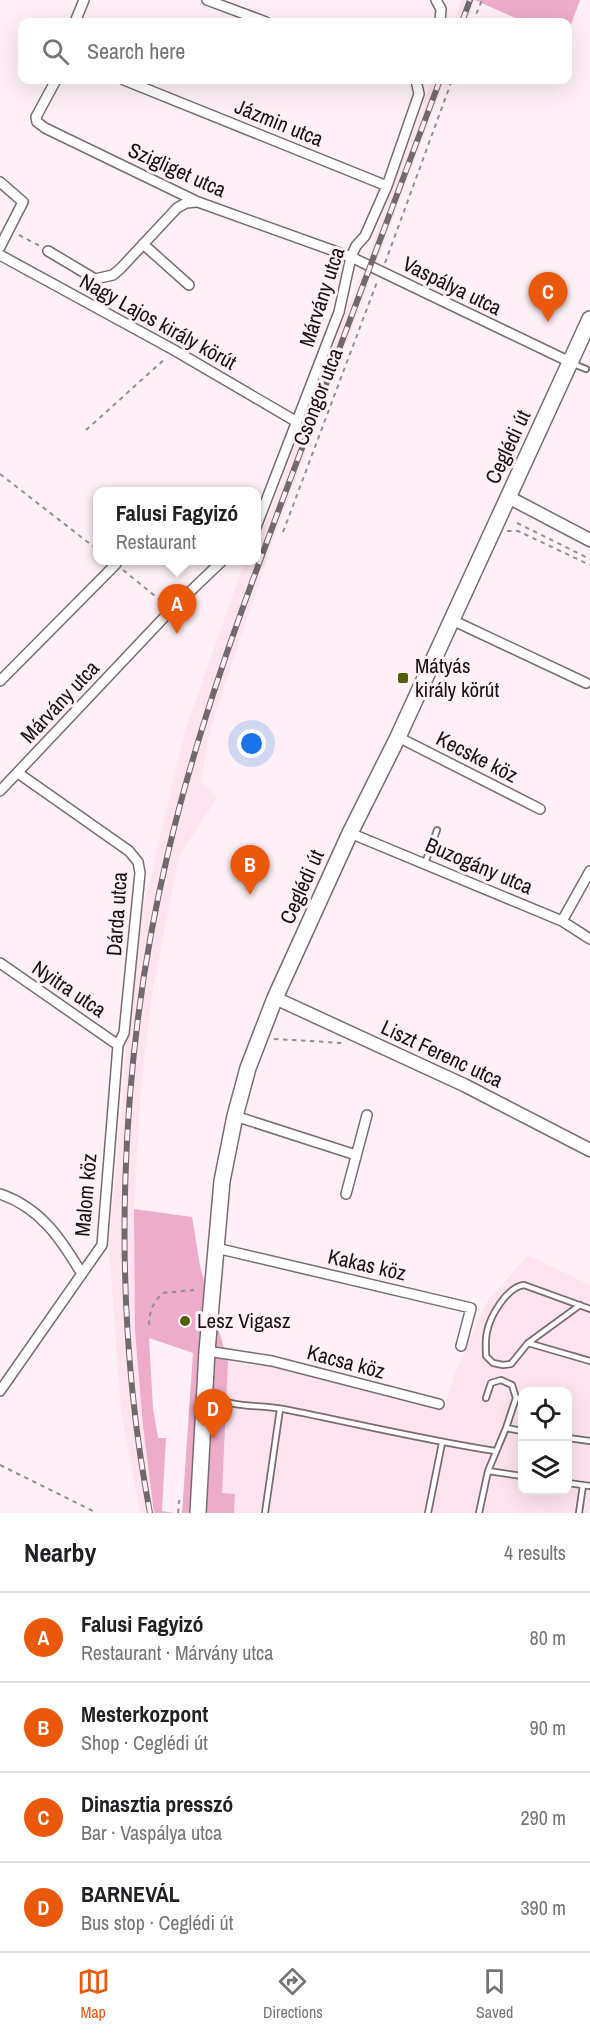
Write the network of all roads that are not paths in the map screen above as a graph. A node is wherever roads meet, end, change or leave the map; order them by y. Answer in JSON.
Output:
{"nodes":[{"id":1,"x":84,"y":0,"type":"edge"},
{"id":2,"x":207,"y":0,"type":"edge"},
{"id":3,"x":436,"y":0,"type":"edge"},
{"id":4,"x":77,"y":18,"type":"edge"},
{"id":5,"x":255,"y":18,"type":"edge"},
{"id":6,"x":440,"y":18,"type":"edge"},
{"id":7,"x":54,"y":84,"type":"edge"},
{"id":8,"x":134,"y":84,"type":"edge"},
{"id":9,"x":417,"y":84,"type":"edge"},
{"id":10,"x":0,"y":182,"type":"edge"},
{"id":11,"x":387,"y":186,"type":"junction"},
{"id":12,"x":198,"y":202,"type":"junction"},
{"id":13,"x":143,"y":244,"type":"junction"},
{"id":14,"x":0,"y":247,"type":"edge"},
{"id":15,"x":48,"y":251,"type":"road end"},
{"id":16,"x":0,"y":255,"type":"edge"},
{"id":17,"x":351,"y":257,"type":"junction"},
{"id":18,"x":189,"y":285,"type":"dead end"},
{"id":19,"x":590,"y":318,"type":"edge"},
{"id":20,"x":570,"y":362,"type":"junction"},
{"id":21,"x":586,"y":369,"type":"dead end"},
{"id":22,"x":297,"y":422,"type":"junction"},
{"id":23,"x":508,"y":497,"type":"junction"},
{"id":24,"x":261,"y":514,"type":"edge"},
{"id":25,"x":590,"y":540,"type":"edge"},
{"id":26,"x":115,"y":565,"type":"edge"},
{"id":27,"x":219,"y":565,"type":"edge"},
{"id":28,"x":452,"y":620,"type":"junction"},
{"id":29,"x":0,"y":681,"type":"edge"},
{"id":30,"x":586,"y":682,"type":"dead end"},
{"id":31,"x":398,"y":737,"type":"junction"},
{"id":32,"x":18,"y":773,"type":"junction"},
{"id":33,"x":0,"y":791,"type":"edge"},
{"id":34,"x":540,"y":809,"type":"dead end"},
{"id":35,"x":437,"y":830,"type":"dead end"},
{"id":36,"x":350,"y":834,"type":"junction"},
{"id":37,"x":425,"y":863,"type":"junction"},
{"id":38,"x":590,"y":871,"type":"edge"},
{"id":39,"x":562,"y":921,"type":"junction"},
{"id":40,"x":590,"y":939,"type":"edge"},
{"id":41,"x":0,"y":963,"type":"edge"},
{"id":42,"x":275,"y":998,"type":"junction"},
{"id":43,"x":118,"y":1045,"type":"junction"},
{"id":44,"x":367,"y":1115,"type":"dead end"},
{"id":45,"x":235,"y":1116,"type":"junction"},
{"id":46,"x":590,"y":1150,"type":"edge"},
{"id":47,"x":356,"y":1155,"type":"junction"},
{"id":48,"x":0,"y":1194,"type":"edge"},
{"id":49,"x":346,"y":1194,"type":"dead end"},
{"id":50,"x":216,"y":1248,"type":"junction"},
{"id":51,"x":82,"y":1274,"type":"junction"},
{"id":52,"x":580,"y":1305,"type":"junction"},
{"id":53,"x":590,"y":1309,"type":"edge"},
{"id":54,"x":528,"y":1343,"type":"junction"},
{"id":55,"x":461,"y":1346,"type":"dead end"},
{"id":56,"x":207,"y":1351,"type":"junction"},
{"id":57,"x":590,"y":1361,"type":"edge"},
{"id":58,"x":0,"y":1390,"type":"edge"},
{"id":59,"x":206,"y":1394,"type":"junction"},
{"id":60,"x":486,"y":1398,"type":"dead end"},
{"id":61,"x":439,"y":1404,"type":"dead end"},
{"id":62,"x":280,"y":1409,"type":"junction"},
{"id":63,"x":506,"y":1428,"type":"junction"},
{"id":64,"x":518,"y":1430,"type":"edge"},
{"id":65,"x":572,"y":1439,"type":"edge"},
{"id":66,"x":590,"y":1441,"type":"edge"},
{"id":67,"x":442,"y":1443,"type":"junction"},
{"id":68,"x":495,"y":1451,"type":"junction"},
{"id":69,"x":488,"y":1471,"type":"junction"},
{"id":70,"x":518,"y":1475,"type":"edge"},
{"id":71,"x":572,"y":1484,"type":"edge"},
{"id":72,"x":583,"y":1485,"type":"junction"},
{"id":73,"x":590,"y":1486,"type":"edge"},
{"id":74,"x":198,"y":1513,"type":"edge"},
{"id":75,"x":265,"y":1513,"type":"edge"},
{"id":76,"x":428,"y":1513,"type":"edge"},
{"id":77,"x":479,"y":1513,"type":"edge"},
{"id":78,"x":579,"y":1513,"type":"edge"}],
"edges":[{"from":1,"to":4,"type":"street"},
{"from":2,"to":5,"type":"street"},
{"from":3,"to":6,"type":"street"},
{"from":7,"to":12,"type":"street","name":"Szigliget utca"},
{"from":8,"to":11,"type":"street","name":"Jázmin utca"},
{"from":9,"to":11,"type":"street","name":"Márvány utca"},
{"from":10,"to":14,"type":"street"},
{"from":11,"to":17,"type":"street","name":"Márvány utca"},
{"from":12,"to":13,"type":"street"},
{"from":12,"to":17,"type":"street","name":"Szigliget utca"},
{"from":13,"to":15,"type":"street"},
{"from":13,"to":18,"type":"street"},
{"from":16,"to":22,"type":"street","name":"Nagy Lajos király körút"},
{"from":17,"to":20,"type":"street","name":"Vaspálya utca"},
{"from":17,"to":22,"type":"street","name":"Márvány utca"},
{"from":19,"to":20,"type":"main road","name":"Ceglédi út"},
{"from":20,"to":21,"type":"lane"},
{"from":20,"to":23,"type":"main road","name":"Ceglédi út"},
{"from":22,"to":24,"type":"street","name":"Márvány utca"},
{"from":23,"to":25,"type":"street"},
{"from":23,"to":28,"type":"main road","name":"Ceglédi út"},
{"from":26,"to":29,"type":"street"},
{"from":27,"to":32,"type":"street","name":"Márvány utca"},
{"from":28,"to":30,"type":"street"},
{"from":28,"to":31,"type":"main road","name":"Ceglédi út"},
{"from":31,"to":34,"type":"street","name":"Kecske köz"},
{"from":31,"to":36,"type":"main road","name":"Ceglédi út"},
{"from":32,"to":33,"type":"street","name":"Márvány utca"},
{"from":32,"to":43,"type":"street","name":"Dárda utca"},
{"from":35,"to":37,"type":"lane"},
{"from":36,"to":37,"type":"street","name":"Buzogány utca"},
{"from":36,"to":42,"type":"main road","name":"Ceglédi út"},
{"from":37,"to":39,"type":"street","name":"Buzogány utca"},
{"from":38,"to":39,"type":"street"},
{"from":39,"to":40,"type":"street","name":"Buzogány utca"},
{"from":41,"to":43,"type":"street","name":"Nyitra utca"},
{"from":42,"to":45,"type":"main road","name":"Ceglédi út"},
{"from":42,"to":46,"type":"street","name":"Liszt Ferenc utca"},
{"from":43,"to":51,"type":"street","name":"Malom köz"},
{"from":44,"to":47,"type":"street"},
{"from":45,"to":47,"type":"street"},
{"from":45,"to":50,"type":"main road","name":"Ceglédi út"},
{"from":47,"to":49,"type":"street"},
{"from":48,"to":51,"type":"street"},
{"from":50,"to":55,"type":"street","name":"Kakas köz"},
{"from":50,"to":56,"type":"main road","name":"Ceglédi út"},
{"from":51,"to":58,"type":"street","name":"Malom köz"},
{"from":52,"to":53,"type":"lane"},
{"from":52,"to":54,"type":"lane"},
{"from":52,"to":54,"type":"lane"},
{"from":54,"to":57,"type":"lane"},
{"from":56,"to":59,"type":"main road","name":"Ceglédi út"},
{"from":56,"to":61,"type":"street","name":"Kacsa köz"},
{"from":59,"to":62,"type":"lane"},
{"from":59,"to":74,"type":"main road","name":"Ceglédi út"},
{"from":60,"to":63,"type":"lane"},
{"from":62,"to":67,"type":"lane"},
{"from":62,"to":75,"type":"lane"},
{"from":63,"to":64,"type":"lane"},
{"from":63,"to":68,"type":"lane"},
{"from":65,"to":66,"type":"lane"},
{"from":67,"to":68,"type":"lane"},
{"from":67,"to":76,"type":"lane"},
{"from":68,"to":69,"type":"lane"},
{"from":69,"to":70,"type":"lane"},
{"from":69,"to":77,"type":"lane"},
{"from":71,"to":72,"type":"lane"},
{"from":72,"to":73,"type":"lane"},
{"from":72,"to":78,"type":"lane"}]}
